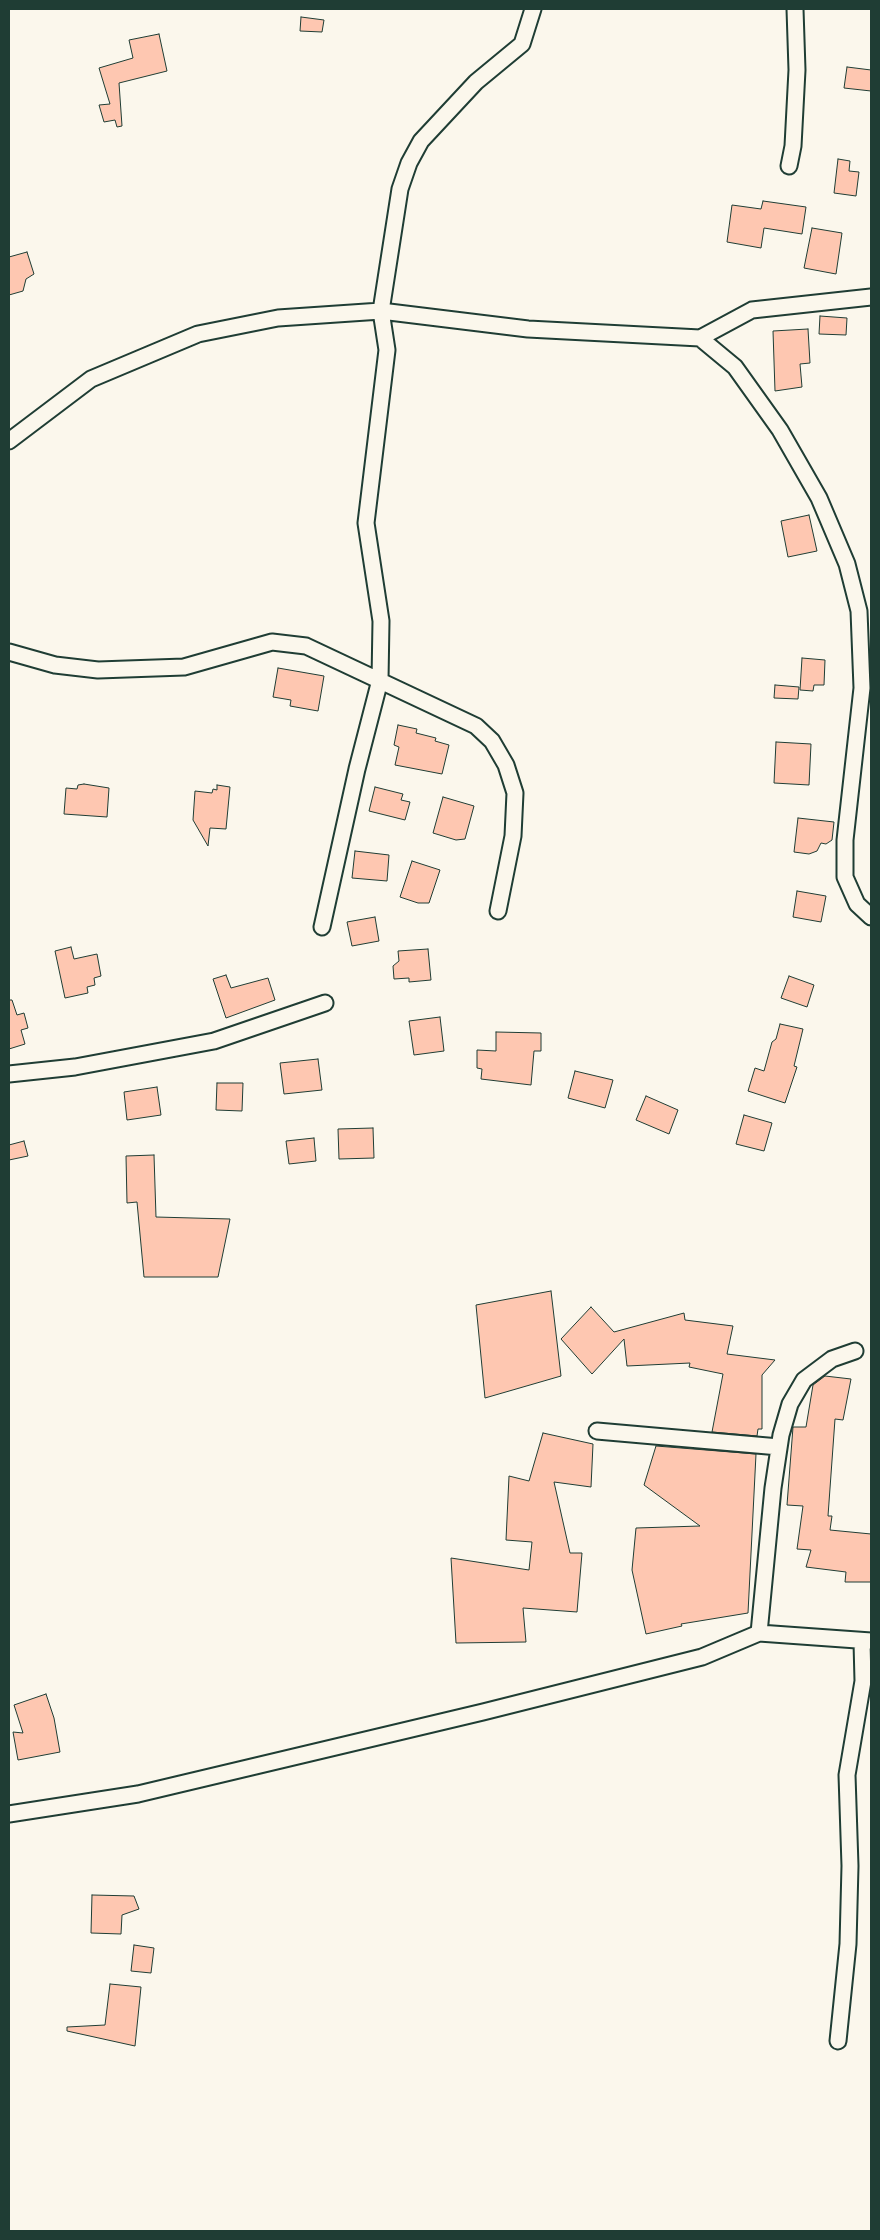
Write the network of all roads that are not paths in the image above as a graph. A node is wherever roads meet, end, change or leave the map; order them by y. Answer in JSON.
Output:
{"nodes":[{"id":1,"x":533,"y":9,"type":"edge"},
{"id":2,"x":795,"y":9,"type":"edge"},
{"id":3,"x":789,"y":166,"type":"dead end"},
{"id":4,"x":871,"y":297,"type":"edge"},
{"id":5,"x":381,"y":311,"type":"junction"},
{"id":6,"x":700,"y":338,"type":"junction"},
{"id":7,"x":9,"y":442,"type":"edge"},
{"id":8,"x":9,"y":652,"type":"edge"},
{"id":9,"x":380,"y":680,"type":"junction"},
{"id":10,"x":498,"y":911,"type":"dead end"},
{"id":11,"x":871,"y":917,"type":"edge"},
{"id":12,"x":322,"y":926,"type":"dead end"},
{"id":13,"x":325,"y":1003,"type":"dead end"},
{"id":14,"x":9,"y":1074,"type":"edge"},
{"id":15,"x":855,"y":1351,"type":"dead end"},
{"id":16,"x":597,"y":1431,"type":"dead end"},
{"id":17,"x":779,"y":1447,"type":"junction"},
{"id":18,"x":759,"y":1634,"type":"junction"},
{"id":19,"x":867,"y":1642,"type":"edge"},
{"id":20,"x":9,"y":1814,"type":"edge"},
{"id":21,"x":838,"y":2041,"type":"dead end"}],
"edges":[{"from":1,"to":5,"type":"street"},
{"from":2,"to":3,"type":"street"},
{"from":4,"to":6,"type":"street"},
{"from":5,"to":6,"type":"street"},
{"from":5,"to":7,"type":"street"},
{"from":5,"to":9,"type":"street"},
{"from":6,"to":11,"type":"street"},
{"from":8,"to":9,"type":"street"},
{"from":9,"to":10,"type":"street"},
{"from":9,"to":12,"type":"street"},
{"from":13,"to":14,"type":"street"},
{"from":15,"to":17,"type":"street"},
{"from":16,"to":17,"type":"street"},
{"from":17,"to":18,"type":"street"},
{"from":18,"to":19,"type":"street"},
{"from":18,"to":20,"type":"street"},
{"from":19,"to":21,"type":"street"}]}
